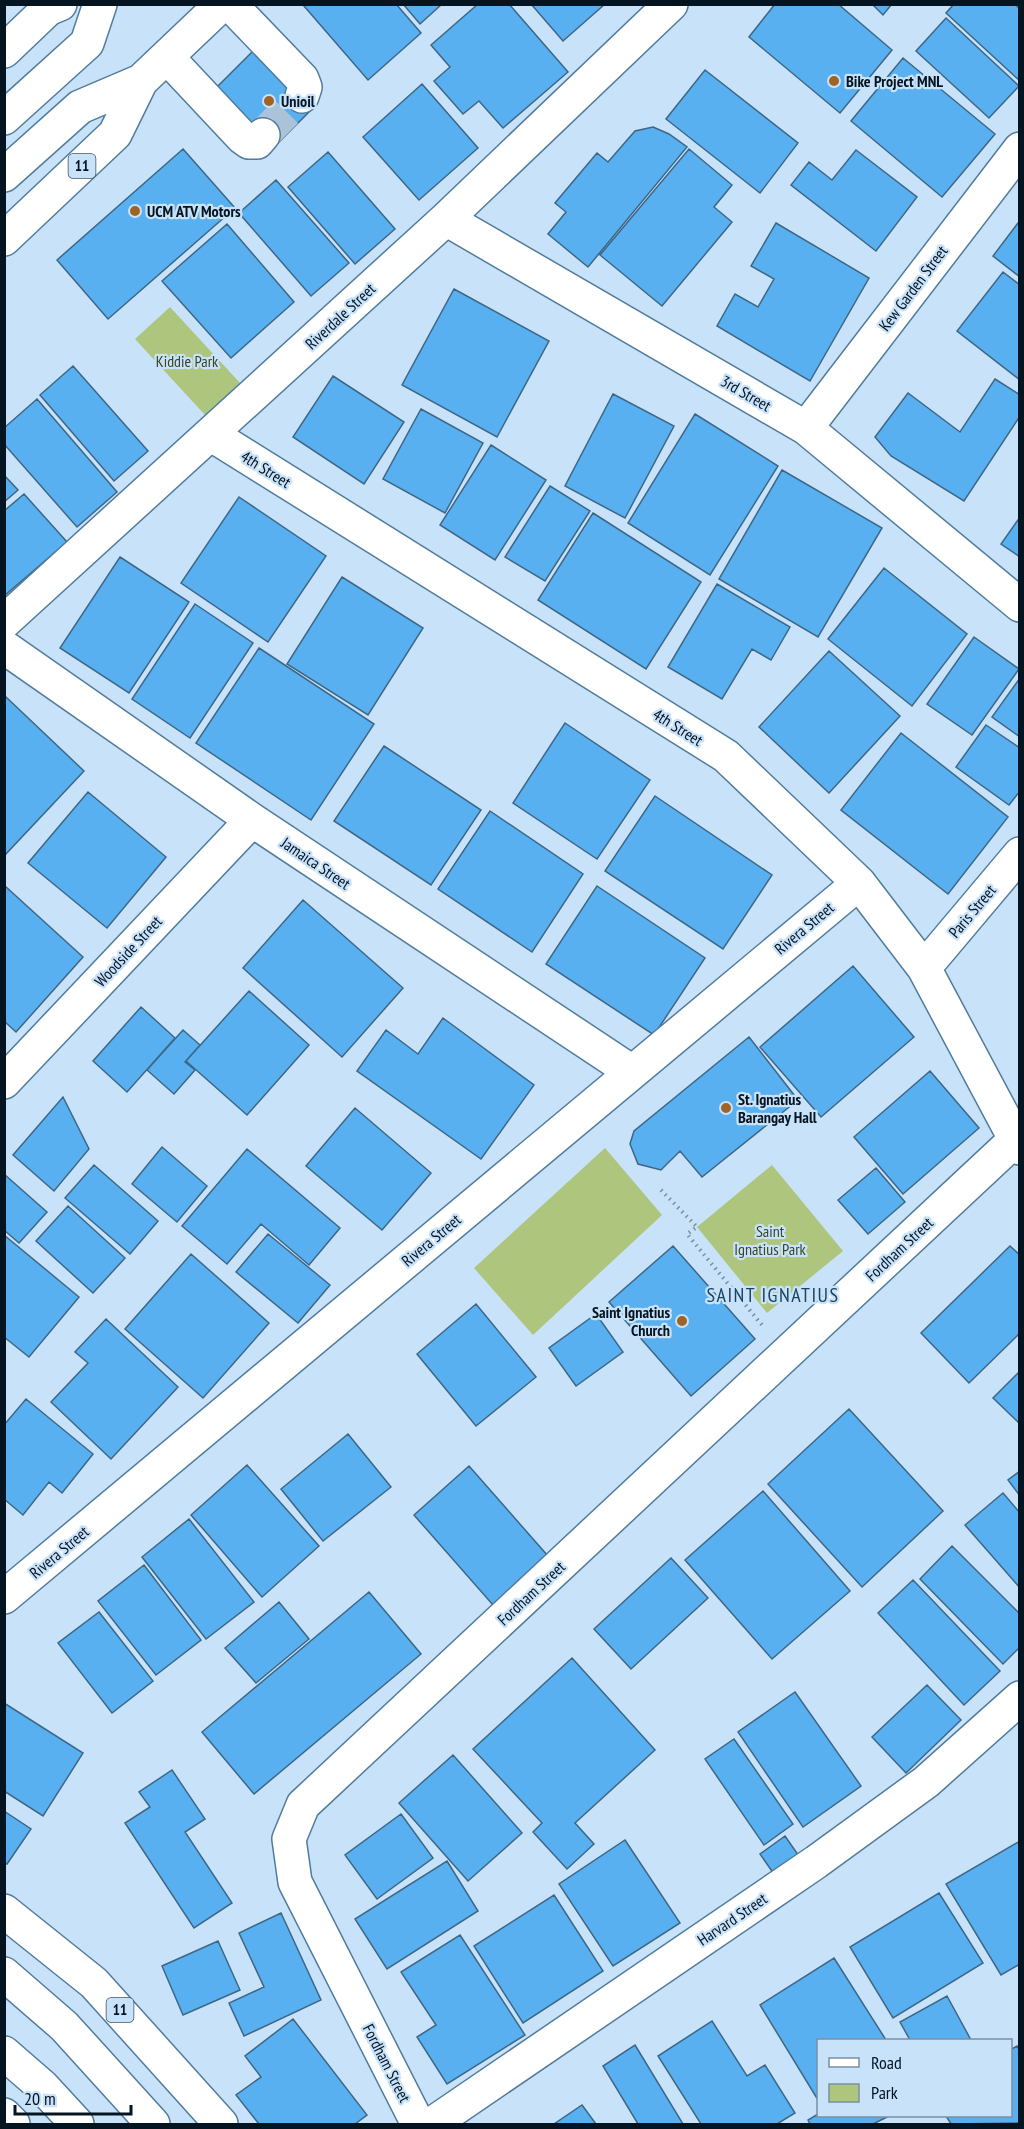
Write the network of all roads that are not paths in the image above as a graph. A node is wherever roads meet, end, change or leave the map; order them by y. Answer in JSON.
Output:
{"nodes":[{"id":1,"x":60,"y":4,"type":"edge"},
{"id":2,"x":100,"y":4,"type":"edge"},
{"id":3,"x":222,"y":4,"type":"edge"},
{"id":4,"x":230,"y":4,"type":"edge"},
{"id":5,"x":671,"y":4,"type":"edge"},
{"id":6,"x":4,"y":51,"type":"edge"},
{"id":7,"x":166,"y":57,"type":"junction"},
{"id":8,"x":141,"y":81,"type":"junction"},
{"id":9,"x":302,"y":96,"type":"dead end"},
{"id":10,"x":4,"y":118,"type":"edge"},
{"id":11,"x":263,"y":135,"type":"dead end"},
{"id":12,"x":1020,"y":149,"type":"edge"},
{"id":13,"x":4,"y":175,"type":"edge"},
{"id":14,"x":446,"y":219,"type":"junction"},
{"id":15,"x":4,"y":239,"type":"edge"},
{"id":16,"x":806,"y":428,"type":"junction"},
{"id":17,"x":212,"y":435,"type":"junction"},
{"id":18,"x":1020,"y":605,"type":"edge"},
{"id":19,"x":4,"y":622,"type":"edge"},
{"id":20,"x":4,"y":647,"type":"edge"},
{"id":21,"x":252,"y":820,"type":"junction"},
{"id":22,"x":1020,"y":854,"type":"edge"},
{"id":23,"x":859,"y":883,"type":"junction"},
{"id":24,"x":924,"y":968,"type":"junction"},
{"id":25,"x":632,"y":1072,"type":"junction"},
{"id":26,"x":4,"y":1082,"type":"edge"},
{"id":27,"x":1017,"y":1144,"type":"edge"},
{"id":28,"x":4,"y":1597,"type":"edge"},
{"id":29,"x":1020,"y":1698,"type":"edge"},
{"id":30,"x":4,"y":1911,"type":"edge"},
{"id":31,"x":4,"y":1974,"type":"edge"},
{"id":32,"x":4,"y":2053,"type":"edge"},
{"id":33,"x":4,"y":2115,"type":"edge"},
{"id":34,"x":13,"y":2124,"type":"edge"},
{"id":35,"x":77,"y":2124,"type":"edge"},
{"id":36,"x":153,"y":2124,"type":"edge"},
{"id":37,"x":221,"y":2124,"type":"edge"},
{"id":38,"x":418,"y":2124,"type":"edge"},
{"id":39,"x":432,"y":2124,"type":"edge"}],
"edges":[{"from":1,"to":6,"type":"street"},
{"from":2,"to":10,"type":"street"},
{"from":3,"to":7,"type":"street","number":"11"},
{"from":4,"to":9,"type":"street"},
{"from":5,"to":14,"type":"street","name":"Riverdale Street"},
{"from":7,"to":8,"type":"street","number":"11"},
{"from":7,"to":11,"type":"street"},
{"from":8,"to":13,"type":"street","number":"11"},
{"from":8,"to":15,"type":"street","number":"11"},
{"from":12,"to":16,"type":"street","name":"Kew Garden Street"},
{"from":14,"to":16,"type":"street","name":"3rd Street"},
{"from":14,"to":17,"type":"street","name":"Riverdale Street"},
{"from":16,"to":18,"type":"street","name":"3rd Street"},
{"from":17,"to":19,"type":"street","name":"Riverdale Street"},
{"from":17,"to":23,"type":"street","name":"4th Street"},
{"from":20,"to":21,"type":"street","name":"Jamaica Street"},
{"from":21,"to":25,"type":"street","name":"Jamaica Street"},
{"from":21,"to":26,"type":"street","name":"Woodside Street"},
{"from":22,"to":24,"type":"street","name":"Paris Street"},
{"from":23,"to":24,"type":"street","name":"4th Street"},
{"from":23,"to":25,"type":"street","name":"Rivera Street"},
{"from":24,"to":27,"type":"street","name":"4th Street"},
{"from":25,"to":28,"type":"street","name":"Rivera Street"},
{"from":27,"to":38,"type":"street","name":"Fordham Street"},
{"from":29,"to":39,"type":"street","name":"Harvard Street"},
{"from":30,"to":37,"type":"street","number":"11"},
{"from":31,"to":36,"type":"street"},
{"from":32,"to":35,"type":"street"},
{"from":33,"to":34,"type":"street"}]}
